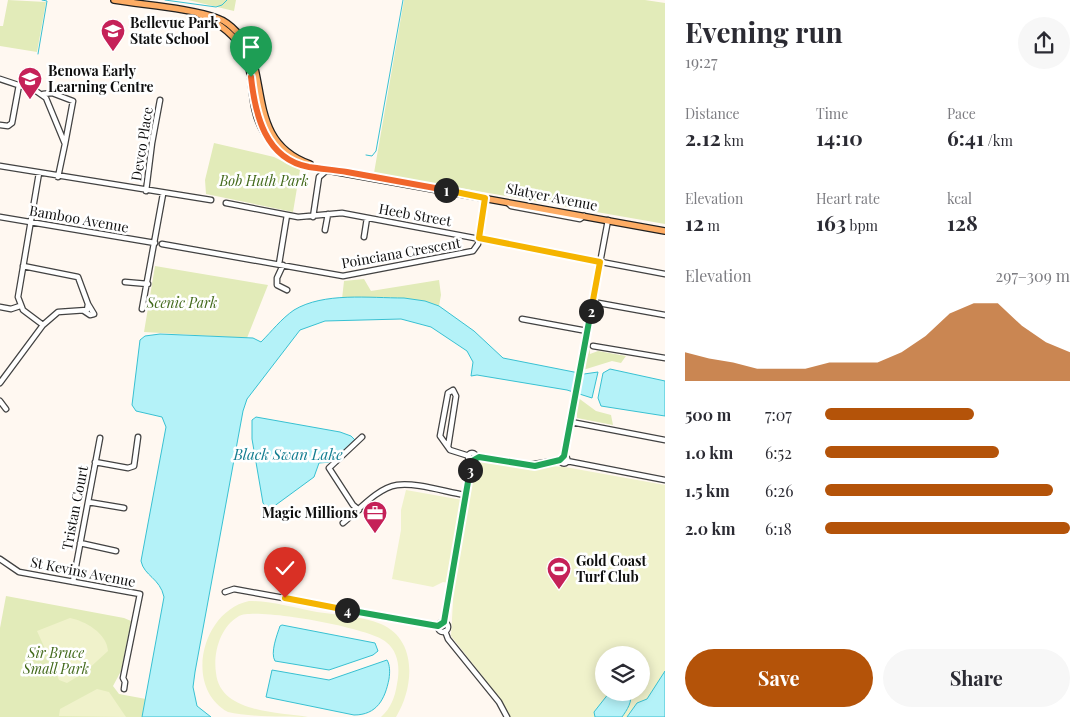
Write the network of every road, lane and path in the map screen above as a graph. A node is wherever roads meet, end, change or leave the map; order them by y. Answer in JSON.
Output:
{"nodes":[{"id":1,"x":114,"y":0,"type":"edge"},
{"id":2,"x":198,"y":14,"type":"junction"},
{"id":3,"x":0,"y":79,"type":"edge"},
{"id":4,"x":19,"y":85,"type":"junction"},
{"id":5,"x":43,"y":94,"type":"junction"},
{"id":6,"x":160,"y":100,"type":"dead end"},
{"id":7,"x":0,"y":125,"type":"edge"},
{"id":8,"x":65,"y":144,"type":"junction"},
{"id":9,"x":0,"y":166,"type":"edge"},
{"id":10,"x":310,"y":167,"type":"junction"},
{"id":11,"x":321,"y":168,"type":"junction"},
{"id":12,"x":329,"y":169,"type":"junction"},
{"id":13,"x":39,"y":173,"type":"junction"},
{"id":14,"x":58,"y":177,"type":"junction"},
{"id":15,"x":319,"y":177,"type":"junction"},
{"id":16,"x":146,"y":191,"type":"junction"},
{"id":17,"x":163,"y":194,"type":"junction"},
{"id":18,"x":485,"y":198,"type":"junction"},
{"id":19,"x":211,"y":200,"type":"dead end"},
{"id":20,"x":226,"y":203,"type":"dead end"},
{"id":21,"x":328,"y":214,"type":"junction"},
{"id":22,"x":288,"y":215,"type":"junction"},
{"id":23,"x":313,"y":216,"type":"junction"},
{"id":24,"x":0,"y":217,"type":"edge"},
{"id":25,"x":367,"y":218,"type":"junction"},
{"id":26,"x":608,"y":220,"type":"junction"},
{"id":27,"x":30,"y":222,"type":"junction"},
{"id":28,"x":325,"y":230,"type":"dead end"},
{"id":29,"x":665,"y":232,"type":"edge"},
{"id":30,"x":364,"y":237,"type":"dead end"},
{"id":31,"x":479,"y":238,"type":"junction"},
{"id":32,"x":154,"y":243,"type":"junction"},
{"id":33,"x":162,"y":244,"type":"dead end"},
{"id":34,"x":600,"y":262,"type":"junction"},
{"id":35,"x":281,"y":264,"type":"junction"},
{"id":36,"x":22,"y":266,"type":"junction"},
{"id":37,"x":665,"y":274,"type":"edge"},
{"id":38,"x":125,"y":282,"type":"dead end"},
{"id":39,"x":148,"y":284,"type":"junction"},
{"id":40,"x":286,"y":290,"type":"dead end"},
{"id":41,"x":592,"y":302,"type":"junction"},
{"id":42,"x":88,"y":304,"type":"junction"},
{"id":43,"x":20,"y":306,"type":"junction"},
{"id":44,"x":0,"y":307,"type":"edge"},
{"id":45,"x":142,"y":309,"type":"dead end"},
{"id":46,"x":84,"y":311,"type":"junction"},
{"id":47,"x":665,"y":315,"type":"edge"},
{"id":48,"x":522,"y":319,"type":"dead end"},
{"id":49,"x":43,"y":325,"type":"junction"},
{"id":50,"x":587,"y":331,"type":"junction"},
{"id":51,"x":593,"y":346,"type":"dead end"},
{"id":52,"x":665,"y":358,"type":"edge"},
{"id":53,"x":0,"y":383,"type":"edge"},
{"id":54,"x":0,"y":401,"type":"edge"},
{"id":55,"x":6,"y":409,"type":"dead end"},
{"id":56,"x":571,"y":422,"type":"junction"},
{"id":57,"x":138,"y":437,"type":"dead end"},
{"id":58,"x":362,"y":437,"type":"dead end"},
{"id":59,"x":100,"y":438,"type":"dead end"},
{"id":60,"x":665,"y":440,"type":"edge"},
{"id":61,"x":448,"y":447,"type":"junction"},
{"id":62,"x":469,"y":456,"type":"junction"},
{"id":63,"x":476,"y":457,"type":"junction"},
{"id":64,"x":566,"y":458,"type":"junction"},
{"id":65,"x":472,"y":461,"type":"junction"},
{"id":66,"x":95,"y":462,"type":"junction"},
{"id":67,"x":665,"y":480,"type":"edge"},
{"id":68,"x":466,"y":495,"type":"junction"},
{"id":69,"x":88,"y":502,"type":"junction"},
{"id":70,"x":124,"y":508,"type":"dead end"},
{"id":71,"x":359,"y":510,"type":"junction"},
{"id":72,"x":343,"y":523,"type":"dead end"},
{"id":73,"x":80,"y":543,"type":"junction"},
{"id":74,"x":116,"y":551,"type":"dead end"},
{"id":75,"x":0,"y":559,"type":"edge"},
{"id":76,"x":73,"y":582,"type":"junction"},
{"id":77,"x":225,"y":592,"type":"dead end"},
{"id":78,"x":444,"y":622,"type":"junction"},
{"id":79,"x":438,"y":626,"type":"junction"},
{"id":80,"x":445,"y":631,"type":"junction"},
{"id":81,"x":124,"y":689,"type":"dead end"},
{"id":82,"x":507,"y":717,"type":"edge"}],
"edges":[{"from":1,"to":2,"type":"main road","name":"Slatyer Avenue"},
{"from":2,"to":10,"type":"main road","name":"Slatyer Avenue"},
{"from":2,"to":11,"type":"main road","name":"Slatyer Avenue"},
{"from":3,"to":4,"type":"street"},
{"from":4,"to":5,"type":"street"},
{"from":4,"to":7,"type":"street"},
{"from":5,"to":8,"type":"street"},
{"from":5,"to":8,"type":"street"},
{"from":6,"to":16,"type":"street","name":"Devco Place"},
{"from":8,"to":14,"type":"street"},
{"from":9,"to":13,"type":"street"},
{"from":10,"to":11,"type":"main road","name":"Slatyer Avenue"},
{"from":10,"to":15,"type":"street"},
{"from":11,"to":12,"type":"main road","name":"Slatyer Avenue"},
{"from":12,"to":15,"type":"street"},
{"from":12,"to":18,"type":"main road","name":"Slatyer Avenue"},
{"from":13,"to":14,"type":"street"},
{"from":13,"to":27,"type":"street"},
{"from":14,"to":16,"type":"street"},
{"from":15,"to":23,"type":"street"},
{"from":16,"to":17,"type":"street"},
{"from":17,"to":19,"type":"street"},
{"from":17,"to":32,"type":"street"},
{"from":18,"to":26,"type":"main road","name":"Slatyer Avenue"},
{"from":18,"to":31,"type":"street","name":"Poinciana Crescent"},
{"from":20,"to":22,"type":"street","name":"Heeb Street"},
{"from":21,"to":23,"type":"street","name":"Heeb Street"},
{"from":21,"to":25,"type":"street","name":"Heeb Street"},
{"from":21,"to":28,"type":"street"},
{"from":22,"to":23,"type":"street","name":"Heeb Street"},
{"from":22,"to":35,"type":"street"},
{"from":24,"to":27,"type":"street","name":"Bamboo Avenue"},
{"from":25,"to":30,"type":"street"},
{"from":25,"to":31,"type":"street","name":"Heeb Street"},
{"from":26,"to":29,"type":"main road","name":"Slatyer Avenue"},
{"from":26,"to":34,"type":"street"},
{"from":27,"to":32,"type":"street","name":"Bamboo Avenue"},
{"from":27,"to":36,"type":"street"},
{"from":31,"to":34,"type":"street","name":"Heeb Street"},
{"from":31,"to":35,"type":"street","name":"Poinciana Crescent"},
{"from":32,"to":39,"type":"street"},
{"from":33,"to":35,"type":"street"},
{"from":34,"to":37,"type":"street","name":"Heeb Street"},
{"from":34,"to":41,"type":"street"},
{"from":35,"to":40,"type":"street"},
{"from":36,"to":42,"type":"street"},
{"from":36,"to":43,"type":"street"},
{"from":38,"to":39,"type":"street"},
{"from":39,"to":45,"type":"street"},
{"from":41,"to":47,"type":"street"},
{"from":41,"to":50,"type":"street"},
{"from":42,"to":46,"type":"street"},
{"from":42,"to":46,"type":"street"},
{"from":43,"to":44,"type":"street"},
{"from":43,"to":49,"type":"street"},
{"from":46,"to":49,"type":"street"},
{"from":48,"to":50,"type":"street"},
{"from":49,"to":53,"type":"street"},
{"from":50,"to":56,"type":"street"},
{"from":51,"to":52,"type":"street"},
{"from":54,"to":55,"type":"street"},
{"from":56,"to":60,"type":"street"},
{"from":56,"to":64,"type":"street"},
{"from":57,"to":66,"type":"street"},
{"from":58,"to":71,"type":"street"},
{"from":59,"to":66,"type":"street","name":"Tristan Court"},
{"from":61,"to":61,"type":"street"},
{"from":61,"to":62,"type":"street"},
{"from":62,"to":63,"type":"street"},
{"from":62,"to":65,"type":"street"},
{"from":63,"to":64,"type":"street"},
{"from":63,"to":65,"type":"street"},
{"from":64,"to":67,"type":"street"},
{"from":65,"to":68,"type":"street"},
{"from":66,"to":69,"type":"street","name":"Tristan Court"},
{"from":68,"to":71,"type":"street"},
{"from":68,"to":78,"type":"street"},
{"from":69,"to":70,"type":"street"},
{"from":69,"to":73,"type":"street","name":"Tristan Court"},
{"from":71,"to":72,"type":"street"},
{"from":73,"to":74,"type":"street"},
{"from":73,"to":76,"type":"street","name":"Tristan Court"},
{"from":75,"to":76,"type":"street","name":"St Kevins Avenue"},
{"from":76,"to":81,"type":"street","name":"St Kevins Avenue"},
{"from":77,"to":79,"type":"street"},
{"from":78,"to":79,"type":"street"},
{"from":78,"to":80,"type":"street"},
{"from":79,"to":80,"type":"street"},
{"from":80,"to":82,"type":"street"}]}
